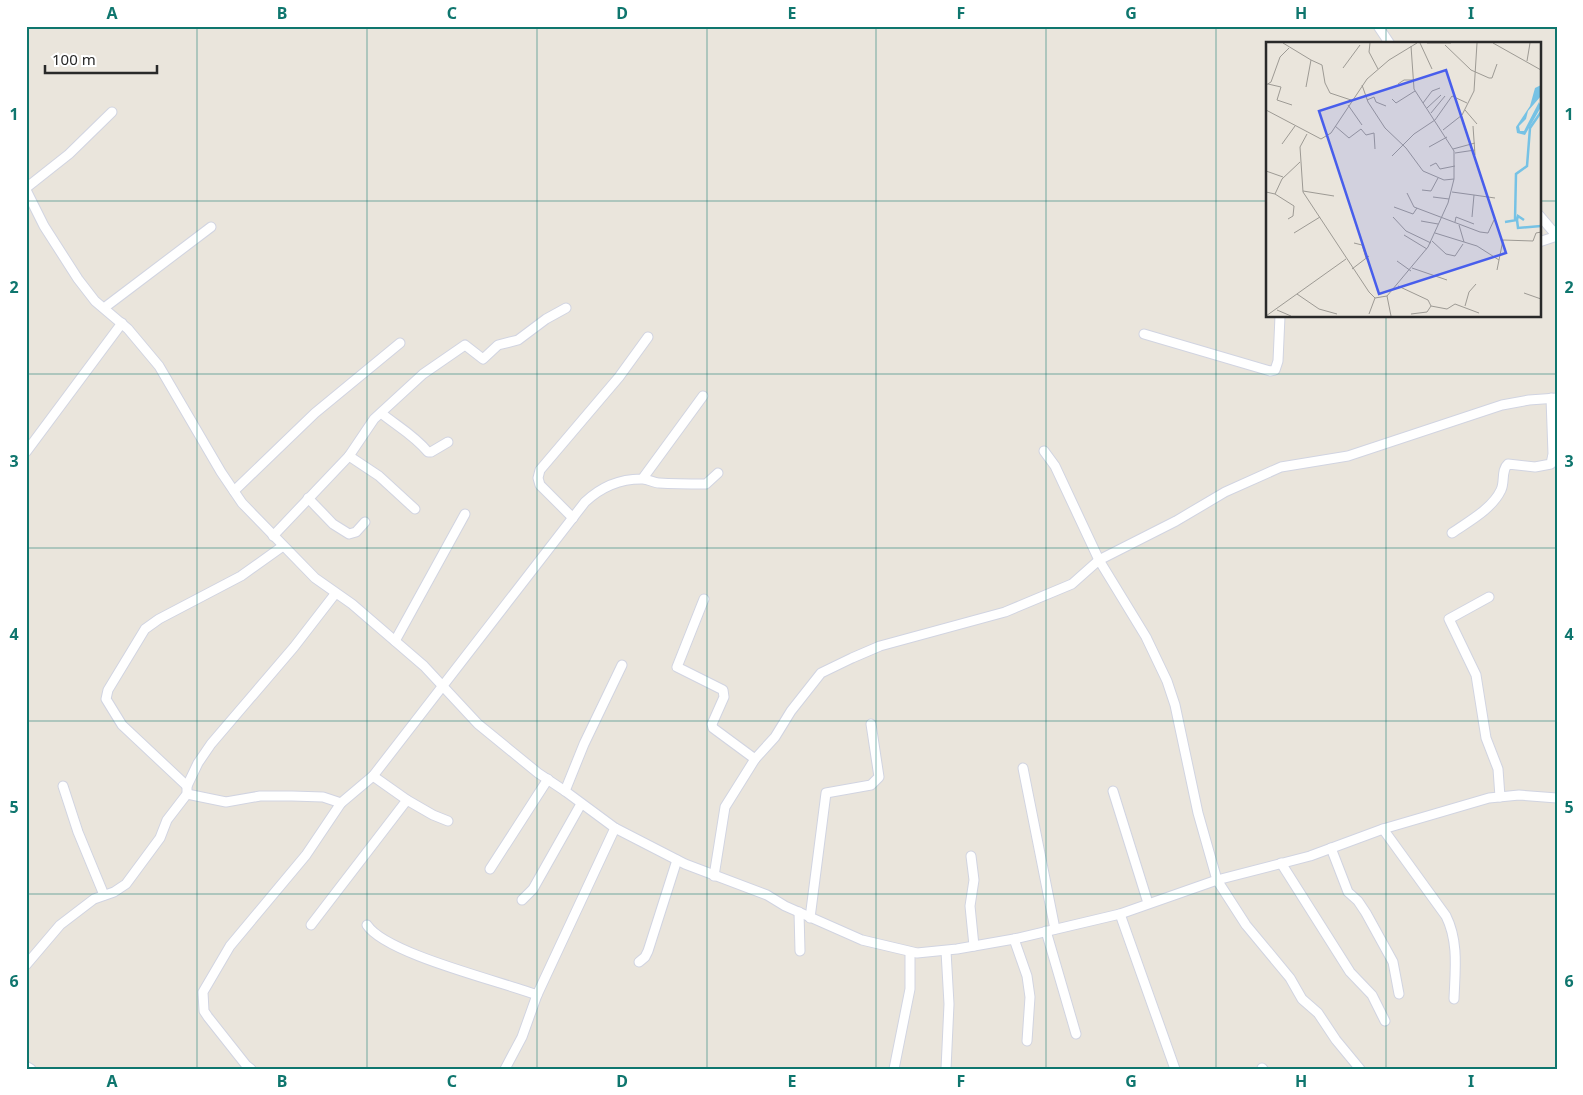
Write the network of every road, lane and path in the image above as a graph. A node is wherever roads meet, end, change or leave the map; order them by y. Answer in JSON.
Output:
{"nodes":[{"id":1,"x":1378,"y":26,"type":"edge"},
{"id":2,"x":1389,"y":42,"type":"edge"},
{"id":3,"x":112,"y":112,"type":"dead end"},
{"id":4,"x":26,"y":189,"type":"edge"},
{"id":5,"x":1540,"y":216,"type":"edge"},
{"id":6,"x":211,"y":227,"type":"dead end"},
{"id":7,"x":1557,"y":236,"type":"edge"},
{"id":8,"x":1540,"y":242,"type":"edge"},
{"id":9,"x":104,"y":308,"type":"junction"},
{"id":10,"x":566,"y":308,"type":"dead end"},
{"id":11,"x":1280,"y":318,"type":"edge"},
{"id":12,"x":122,"y":323,"type":"junction"},
{"id":13,"x":1144,"y":334,"type":"dead end"},
{"id":14,"x":648,"y":338,"type":"dead end"},
{"id":15,"x":400,"y":343,"type":"dead end"},
{"id":16,"x":703,"y":396,"type":"dead end"},
{"id":17,"x":1554,"y":398,"type":"edge"},
{"id":18,"x":381,"y":413,"type":"junction"},
{"id":19,"x":448,"y":442,"type":"dead end"},
{"id":20,"x":1044,"y":451,"type":"dead end"},
{"id":21,"x":26,"y":452,"type":"edge"},
{"id":22,"x":349,"y":456,"type":"junction"},
{"id":23,"x":718,"y":473,"type":"dead end"},
{"id":24,"x":643,"y":478,"type":"junction"},
{"id":25,"x":234,"y":491,"type":"junction"},
{"id":26,"x":308,"y":498,"type":"junction"},
{"id":27,"x":415,"y":509,"type":"dead end"},
{"id":28,"x":465,"y":514,"type":"dead end"},
{"id":29,"x":573,"y":518,"type":"junction"},
{"id":30,"x":365,"y":522,"type":"dead end"},
{"id":31,"x":1452,"y":532,"type":"dead end"},
{"id":32,"x":273,"y":536,"type":"junction"},
{"id":33,"x":283,"y":546,"type":"junction"},
{"id":34,"x":1099,"y":560,"type":"junction"},
{"id":35,"x":335,"y":594,"type":"junction"},
{"id":36,"x":1489,"y":597,"type":"dead end"},
{"id":37,"x":704,"y":599,"type":"dead end"},
{"id":38,"x":395,"y":641,"type":"junction"},
{"id":39,"x":622,"y":665,"type":"dead end"},
{"id":40,"x":443,"y":686,"type":"junction"},
{"id":41,"x":871,"y":724,"type":"dead end"},
{"id":42,"x":755,"y":759,"type":"junction"},
{"id":43,"x":1023,"y":768,"type":"dead end"},
{"id":44,"x":373,"y":776,"type":"junction"},
{"id":45,"x":548,"y":779,"type":"junction"},
{"id":46,"x":63,"y":786,"type":"dead end"},
{"id":47,"x":187,"y":790,"type":"junction"},
{"id":48,"x":566,"y":790,"type":"junction"},
{"id":49,"x":1113,"y":791,"type":"dead end"},
{"id":50,"x":1500,"y":797,"type":"junction"},
{"id":51,"x":1557,"y":798,"type":"edge"},
{"id":52,"x":407,"y":800,"type":"junction"},
{"id":53,"x":341,"y":803,"type":"junction"},
{"id":54,"x":581,"y":804,"type":"junction"},
{"id":55,"x":448,"y":821,"type":"dead end"},
{"id":56,"x":615,"y":828,"type":"junction"},
{"id":57,"x":1383,"y":829,"type":"junction"},
{"id":58,"x":1331,"y":848,"type":"junction"},
{"id":59,"x":971,"y":856,"type":"dead end"},
{"id":60,"x":677,"y":860,"type":"junction"},
{"id":61,"x":1281,"y":863,"type":"junction"},
{"id":62,"x":490,"y":869,"type":"dead end"},
{"id":63,"x":714,"y":876,"type":"junction"},
{"id":64,"x":1217,"y":880,"type":"junction"},
{"id":65,"x":104,"y":894,"type":"junction"},
{"id":66,"x":522,"y":900,"type":"dead end"},
{"id":67,"x":1148,"y":903,"type":"junction"},
{"id":68,"x":799,"y":912,"type":"junction"},
{"id":69,"x":1120,"y":914,"type":"junction"},
{"id":70,"x":810,"y":918,"type":"junction"},
{"id":71,"x":311,"y":925,"type":"dead end"},
{"id":72,"x":367,"y":925,"type":"dead end"},
{"id":73,"x":1055,"y":929,"type":"junction"},
{"id":74,"x":1046,"y":931,"type":"junction"},
{"id":75,"x":1014,"y":939,"type":"junction"},
{"id":76,"x":974,"y":946,"type":"junction"},
{"id":77,"x":800,"y":951,"type":"dead end"},
{"id":78,"x":946,"y":951,"type":"junction"},
{"id":79,"x":910,"y":952,"type":"junction"},
{"id":80,"x":639,"y":962,"type":"dead end"},
{"id":81,"x":26,"y":966,"type":"edge"},
{"id":82,"x":1399,"y":994,"type":"dead end"},
{"id":83,"x":537,"y":995,"type":"junction"},
{"id":84,"x":1454,"y":1000,"type":"dead end"},
{"id":85,"x":1385,"y":1021,"type":"dead end"},
{"id":86,"x":1076,"y":1034,"type":"dead end"},
{"id":87,"x":1027,"y":1041,"type":"dead end"},
{"id":88,"x":26,"y":1066,"type":"edge"},
{"id":89,"x":31,"y":1069,"type":"edge"},
{"id":90,"x":251,"y":1069,"type":"edge"},
{"id":91,"x":505,"y":1069,"type":"edge"},
{"id":92,"x":894,"y":1069,"type":"edge"},
{"id":93,"x":946,"y":1069,"type":"edge"},
{"id":94,"x":1175,"y":1069,"type":"edge"},
{"id":95,"x":1360,"y":1069,"type":"edge"}],
"edges":[{"from":1,"to":2,"type":"street"},
{"from":3,"to":4,"type":"street"},
{"from":4,"to":9,"type":"street"},
{"from":5,"to":7,"type":"street"},
{"from":6,"to":9,"type":"street"},
{"from":7,"to":8,"type":"street"},
{"from":9,"to":12,"type":"street"},
{"from":10,"to":18,"type":"street"},
{"from":11,"to":13,"type":"street"},
{"from":12,"to":21,"type":"street"},
{"from":12,"to":25,"type":"street"},
{"from":14,"to":29,"type":"street"},
{"from":15,"to":25,"type":"street"},
{"from":16,"to":24,"type":"street"},
{"from":17,"to":31,"type":"street"},
{"from":17,"to":34,"type":"street"},
{"from":18,"to":19,"type":"street"},
{"from":18,"to":22,"type":"street"},
{"from":20,"to":34,"type":"street"},
{"from":22,"to":26,"type":"street"},
{"from":22,"to":27,"type":"street"},
{"from":23,"to":24,"type":"street"},
{"from":24,"to":29,"type":"street"},
{"from":25,"to":32,"type":"street"},
{"from":26,"to":30,"type":"street"},
{"from":26,"to":32,"type":"street"},
{"from":28,"to":38,"type":"street"},
{"from":29,"to":40,"type":"street"},
{"from":32,"to":33,"type":"street"},
{"from":33,"to":35,"type":"street"},
{"from":33,"to":47,"type":"street"},
{"from":34,"to":42,"type":"street"},
{"from":34,"to":64,"type":"street"},
{"from":35,"to":38,"type":"street"},
{"from":35,"to":47,"type":"street"},
{"from":36,"to":50,"type":"street"},
{"from":37,"to":42,"type":"street"},
{"from":38,"to":40,"type":"street"},
{"from":39,"to":48,"type":"street"},
{"from":40,"to":44,"type":"street"},
{"from":40,"to":45,"type":"street"},
{"from":41,"to":70,"type":"street"},
{"from":42,"to":63,"type":"street"},
{"from":43,"to":73,"type":"street"},
{"from":44,"to":52,"type":"street"},
{"from":44,"to":53,"type":"street"},
{"from":45,"to":48,"type":"street"},
{"from":45,"to":62,"type":"street"},
{"from":46,"to":65,"type":"street"},
{"from":47,"to":53,"type":"street"},
{"from":47,"to":65,"type":"street"},
{"from":48,"to":54,"type":"street"},
{"from":49,"to":67,"type":"street"},
{"from":50,"to":51,"type":"street"},
{"from":50,"to":57,"type":"street"},
{"from":52,"to":55,"type":"street"},
{"from":52,"to":71,"type":"street"},
{"from":53,"to":90,"type":"street"},
{"from":54,"to":56,"type":"street"},
{"from":54,"to":66,"type":"street"},
{"from":56,"to":60,"type":"street"},
{"from":56,"to":83,"type":"street"},
{"from":57,"to":58,"type":"street"},
{"from":57,"to":84,"type":"street"},
{"from":58,"to":61,"type":"street"},
{"from":58,"to":82,"type":"street"},
{"from":59,"to":76,"type":"street"},
{"from":60,"to":63,"type":"street"},
{"from":60,"to":80,"type":"street"},
{"from":61,"to":64,"type":"street"},
{"from":61,"to":85,"type":"street"},
{"from":63,"to":68,"type":"street"},
{"from":64,"to":67,"type":"street"},
{"from":64,"to":95,"type":"street"},
{"from":65,"to":81,"type":"street"},
{"from":67,"to":69,"type":"street"},
{"from":68,"to":70,"type":"street"},
{"from":68,"to":77,"type":"street"},
{"from":69,"to":73,"type":"street"},
{"from":69,"to":94,"type":"street"},
{"from":70,"to":79,"type":"street"},
{"from":72,"to":83,"type":"street"},
{"from":73,"to":74,"type":"street"},
{"from":74,"to":75,"type":"street"},
{"from":74,"to":86,"type":"street"},
{"from":75,"to":76,"type":"street"},
{"from":75,"to":87,"type":"street"},
{"from":76,"to":78,"type":"street"},
{"from":78,"to":79,"type":"street"},
{"from":78,"to":93,"type":"street"},
{"from":79,"to":92,"type":"street"},
{"from":83,"to":91,"type":"street"},
{"from":88,"to":89,"type":"street"}]}
